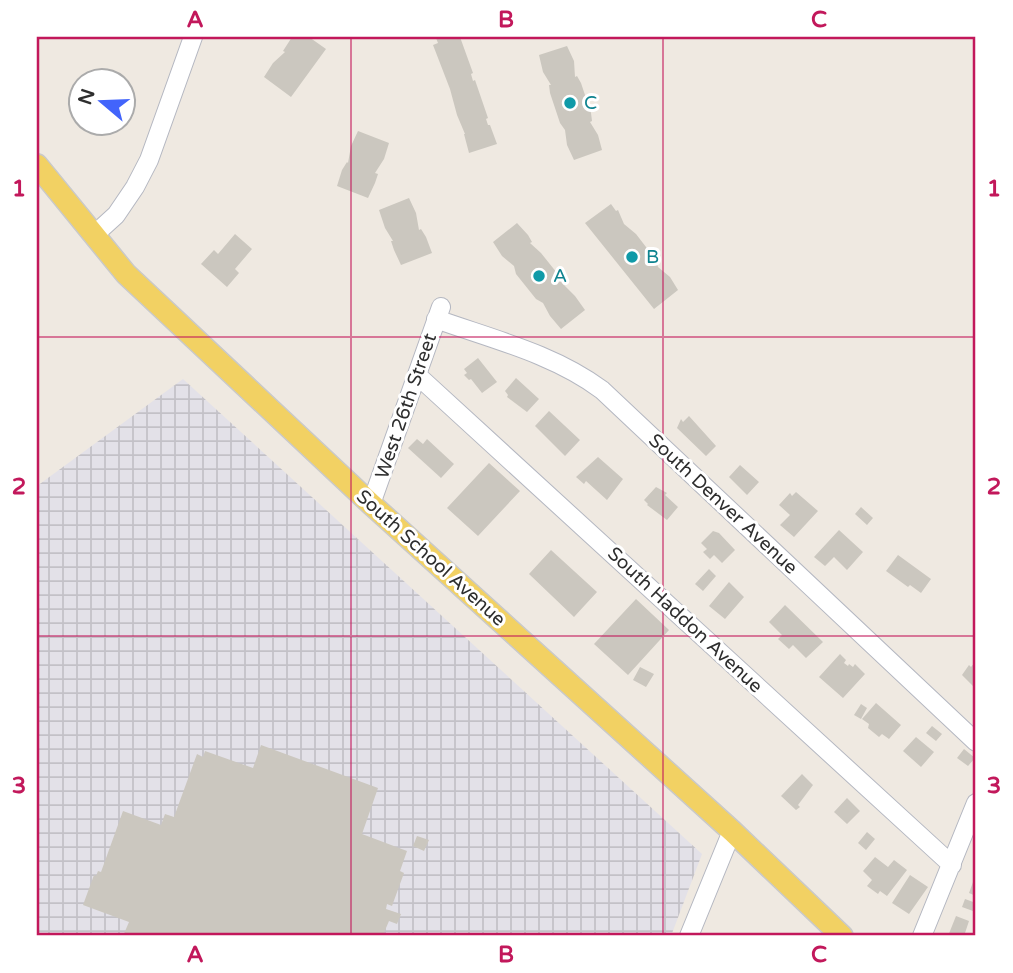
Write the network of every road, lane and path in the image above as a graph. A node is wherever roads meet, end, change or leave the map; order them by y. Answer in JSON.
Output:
{"nodes":[{"id":1,"x":193,"y":37,"type":"edge"},
{"id":2,"x":37,"y":165,"type":"edge"},
{"id":3,"x":94,"y":235,"type":"junction"},
{"id":4,"x":438,"y":313,"type":"joint"},
{"id":5,"x":417,"y":374,"type":"junction"},
{"id":6,"x":371,"y":504,"type":"junction"},
{"id":7,"x":976,"y":742,"type":"edge"},
{"id":8,"x":976,"y":803,"type":"edge"},
{"id":9,"x":732,"y":831,"type":"junction"},
{"id":10,"x":952,"y":865,"type":"junction"},
{"id":11,"x":689,"y":936,"type":"edge"},
{"id":12,"x":842,"y":936,"type":"edge"},
{"id":13,"x":922,"y":936,"type":"edge"}],
"edges":[{"from":1,"to":3,"type":"street"},
{"from":2,"to":3,"type":"main road","name":"South School Avenue"},
{"from":3,"to":6,"type":"main road","name":"South School Avenue"},
{"from":4,"to":5,"type":"street","name":"West 26th Street"},
{"from":4,"to":7,"type":"street","name":"South Denver Avenue"},
{"from":5,"to":6,"type":"street","name":"West 26th Street"},
{"from":5,"to":10,"type":"street","name":"South Haddon Avenue"},
{"from":6,"to":9,"type":"main road","name":"South School Avenue"},
{"from":8,"to":10,"type":"street"},
{"from":9,"to":11,"type":"street"},
{"from":9,"to":12,"type":"main road","name":"South School Avenue"},
{"from":10,"to":13,"type":"street"}]}
